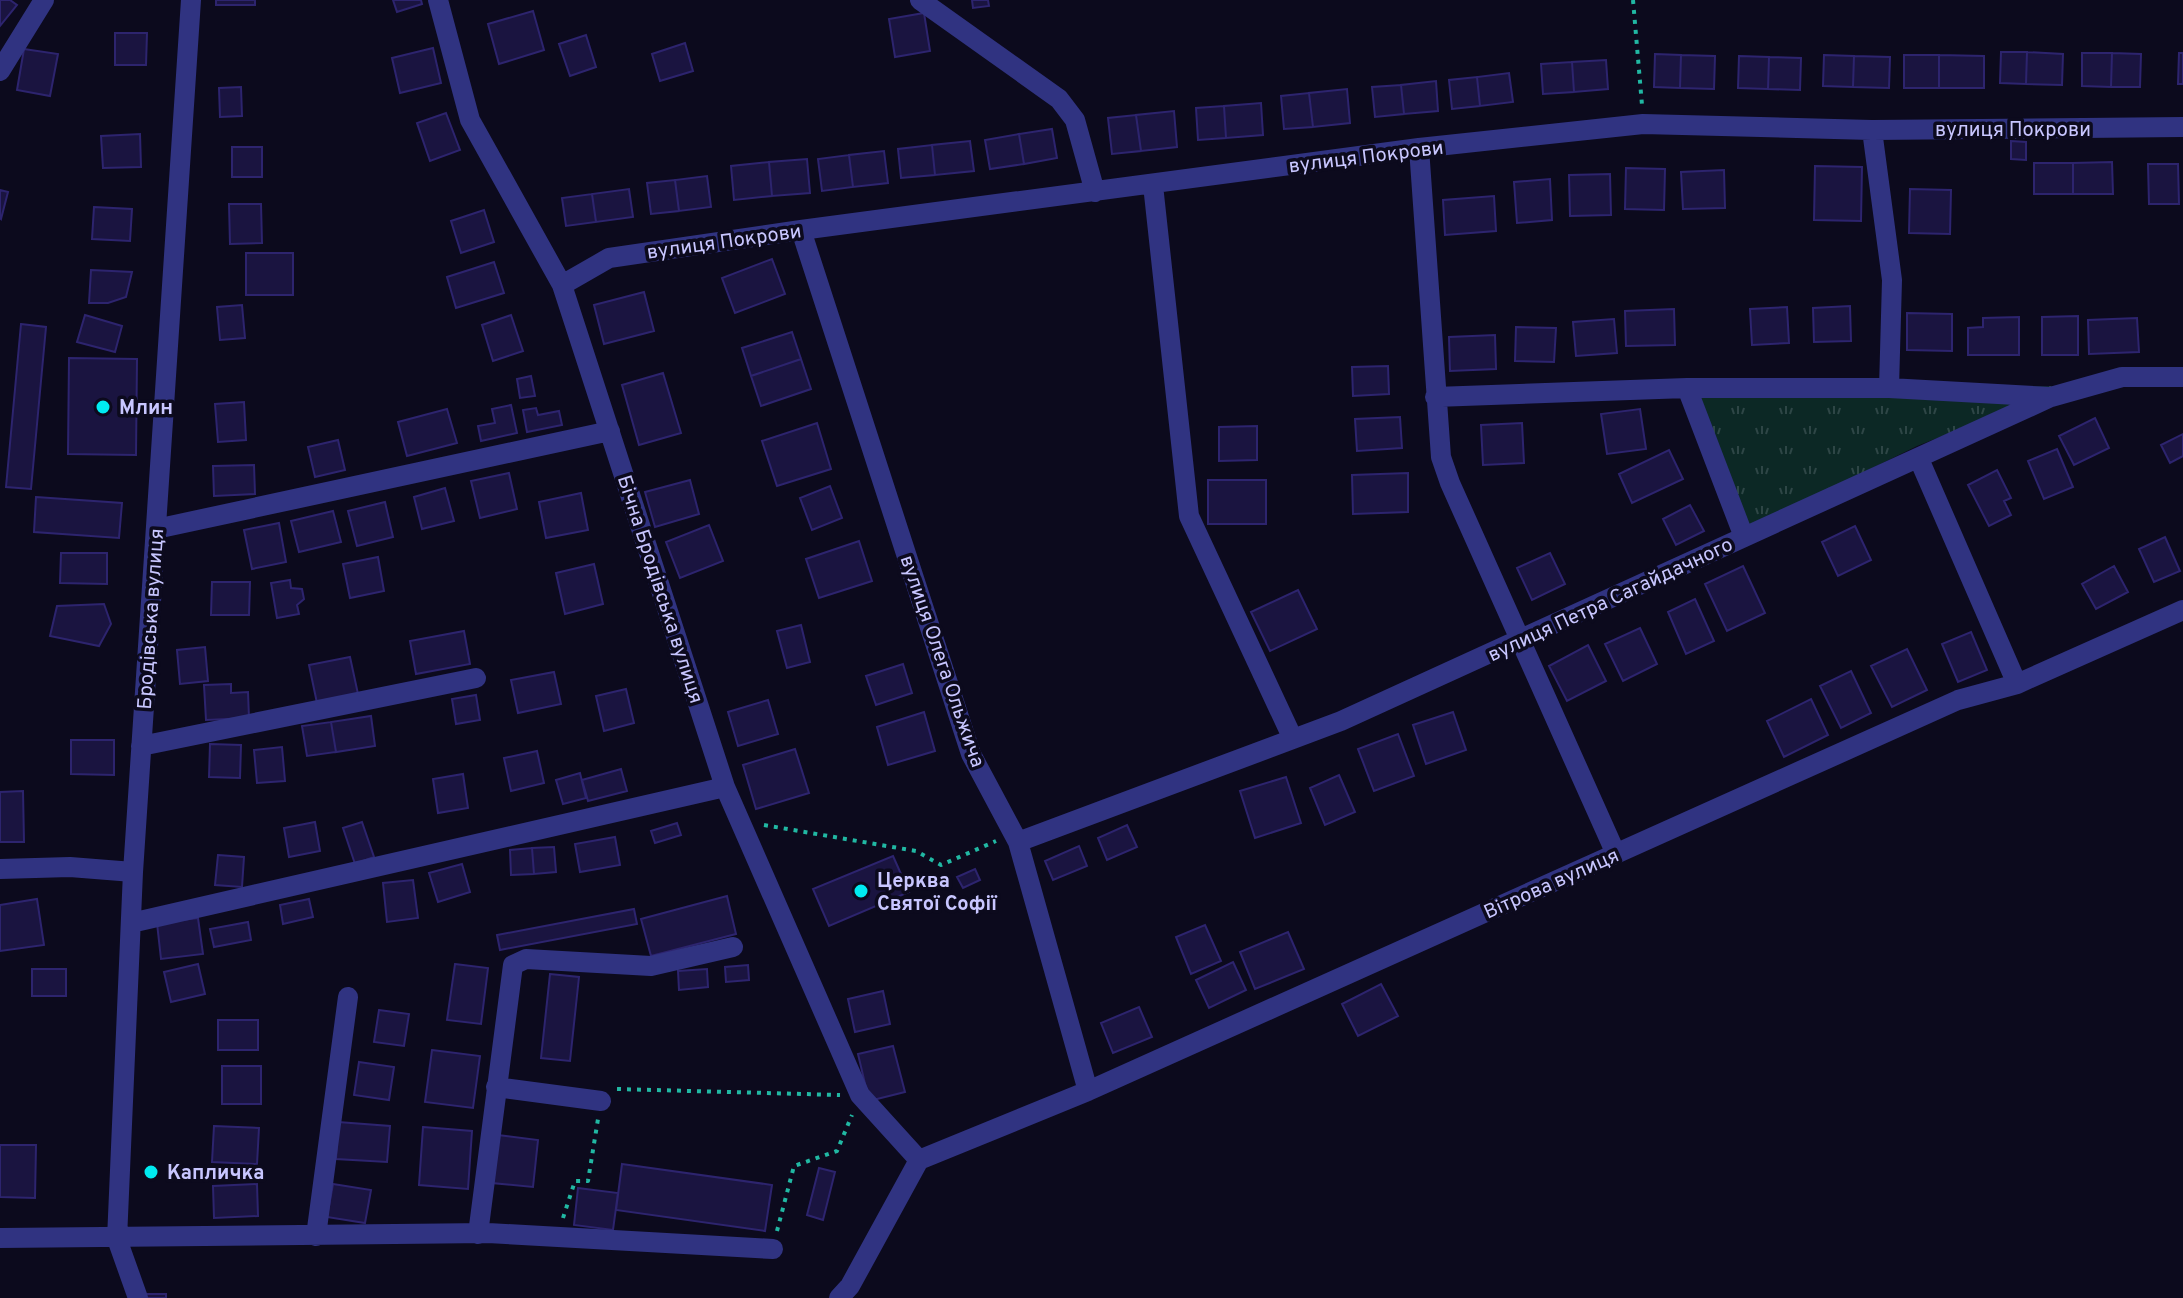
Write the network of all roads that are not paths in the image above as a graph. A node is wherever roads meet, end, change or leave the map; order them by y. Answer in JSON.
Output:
{"nodes":[{"id":1,"x":44,"y":0,"type":"edge"},
{"id":2,"x":191,"y":0,"type":"edge"},
{"id":3,"x":438,"y":0,"type":"edge"},
{"id":4,"x":920,"y":0,"type":"edge"},
{"id":5,"x":0,"y":71,"type":"edge"},
{"id":6,"x":2183,"y":127,"type":"edge"},
{"id":7,"x":1872,"y":130,"type":"junction"},
{"id":8,"x":1419,"y":148,"type":"junction"},
{"id":9,"x":1153,"y":185,"type":"junction"},
{"id":10,"x":1095,"y":192,"type":"junction"},
{"id":11,"x":801,"y":230,"type":"junction"},
{"id":12,"x":562,"y":285,"type":"junction"},
{"id":13,"x":2183,"y":377,"type":"edge"},
{"id":14,"x":1687,"y":388,"type":"junction"},
{"id":15,"x":1889,"y":388,"type":"junction"},
{"id":16,"x":1435,"y":397,"type":"junction"},
{"id":17,"x":2051,"y":397,"type":"junction"},
{"id":18,"x":610,"y":431,"type":"junction"},
{"id":19,"x":1919,"y":459,"type":"junction"},
{"id":20,"x":156,"y":529,"type":"junction"},
{"id":21,"x":1744,"y":537,"type":"junction"},
{"id":22,"x":2183,"y":610,"type":"edge"},
{"id":23,"x":1521,"y":640,"type":"junction"},
{"id":24,"x":476,"y":678,"type":"dead end"},
{"id":25,"x":2017,"y":684,"type":"junction"},
{"id":26,"x":1293,"y":739,"type":"junction"},
{"id":27,"x":141,"y":746,"type":"junction"},
{"id":28,"x":725,"y":787,"type":"junction"},
{"id":29,"x":1015,"y":838,"type":"junction"},
{"id":30,"x":1616,"y":854,"type":"junction"},
{"id":31,"x":0,"y":869,"type":"edge"},
{"id":32,"x":133,"y":872,"type":"junction"},
{"id":33,"x":131,"y":923,"type":"junction"},
{"id":34,"x":733,"y":947,"type":"dead end"},
{"id":35,"x":348,"y":997,"type":"dead end"},
{"id":36,"x":496,"y":1087,"type":"junction"},
{"id":37,"x":1088,"y":1091,"type":"junction"},
{"id":38,"x":601,"y":1101,"type":"road end"},
{"id":39,"x":919,"y":1160,"type":"junction"},
{"id":40,"x":478,"y":1234,"type":"junction"},
{"id":41,"x":316,"y":1236,"type":"junction"},
{"id":42,"x":0,"y":1238,"type":"edge"},
{"id":43,"x":117,"y":1239,"type":"junction"},
{"id":44,"x":773,"y":1249,"type":"road end"},
{"id":45,"x":138,"y":1298,"type":"edge"},
{"id":46,"x":839,"y":1298,"type":"edge"}],
"edges":[{"from":1,"to":5,"type":"street"},
{"from":2,"to":20,"type":"street","name":"Бродівська вулиця"},
{"from":3,"to":12,"type":"street","name":"Бічна Бродівська вулиця"},
{"from":4,"to":10,"type":"street"},
{"from":6,"to":7,"type":"street","name":"вулиця Покрови"},
{"from":7,"to":8,"type":"street","name":"вулиця Покрови"},
{"from":7,"to":15,"type":"street"},
{"from":8,"to":9,"type":"street","name":"вулиця Покрови"},
{"from":8,"to":16,"type":"street"},
{"from":9,"to":10,"type":"street","name":"вулиця Покрови"},
{"from":9,"to":26,"type":"street"},
{"from":10,"to":11,"type":"street","name":"вулиця Покрови"},
{"from":11,"to":12,"type":"street","name":"вулиця Покрови"},
{"from":11,"to":29,"type":"street","name":"вулиця Олега Ольжича"},
{"from":12,"to":18,"type":"street","name":"Бічна Бродівська вулиця"},
{"from":13,"to":17,"type":"street"},
{"from":14,"to":15,"type":"street"},
{"from":14,"to":16,"type":"street"},
{"from":14,"to":21,"type":"street"},
{"from":15,"to":17,"type":"street"},
{"from":16,"to":23,"type":"street"},
{"from":17,"to":19,"type":"street","name":"вулиця Петра Сагайдачного"},
{"from":18,"to":20,"type":"street"},
{"from":18,"to":28,"type":"street","name":"Бічна Бродівська вулиця"},
{"from":19,"to":21,"type":"street","name":"вулиця Петра Сагайдачного"},
{"from":19,"to":25,"type":"street"},
{"from":20,"to":27,"type":"street","name":"Бродівська вулиця"},
{"from":21,"to":23,"type":"street","name":"вулиця Петра Сагайдачного"},
{"from":22,"to":25,"type":"street","name":"Вітрова вулиця"},
{"from":23,"to":26,"type":"street","name":"вулиця Петра Сагайдачного"},
{"from":23,"to":30,"type":"street"},
{"from":24,"to":27,"type":"street"},
{"from":25,"to":30,"type":"street","name":"Вітрова вулиця"},
{"from":26,"to":29,"type":"street","name":"вулиця Петра Сагайдачного"},
{"from":27,"to":32,"type":"street","name":"Бродівська вулиця"},
{"from":28,"to":33,"type":"street"},
{"from":28,"to":39,"type":"street","name":"Бічна Бродівська вулиця"},
{"from":29,"to":37,"type":"street","name":"вулиця Олега Ольжича"},
{"from":30,"to":37,"type":"street","name":"Вітрова вулиця"},
{"from":31,"to":32,"type":"street"},
{"from":32,"to":33,"type":"street","name":"Бродівська вулиця"},
{"from":33,"to":43,"type":"street","name":"Бродівська вулиця"},
{"from":34,"to":36,"type":"street"},
{"from":35,"to":41,"type":"street"},
{"from":36,"to":38,"type":"street"},
{"from":36,"to":40,"type":"street"},
{"from":37,"to":39,"type":"street","name":"Вітрова вулиця"},
{"from":39,"to":46,"type":"street"},
{"from":40,"to":41,"type":"street"},
{"from":40,"to":44,"type":"street"},
{"from":41,"to":43,"type":"street"},
{"from":42,"to":43,"type":"street"},
{"from":43,"to":45,"type":"street"}]}
